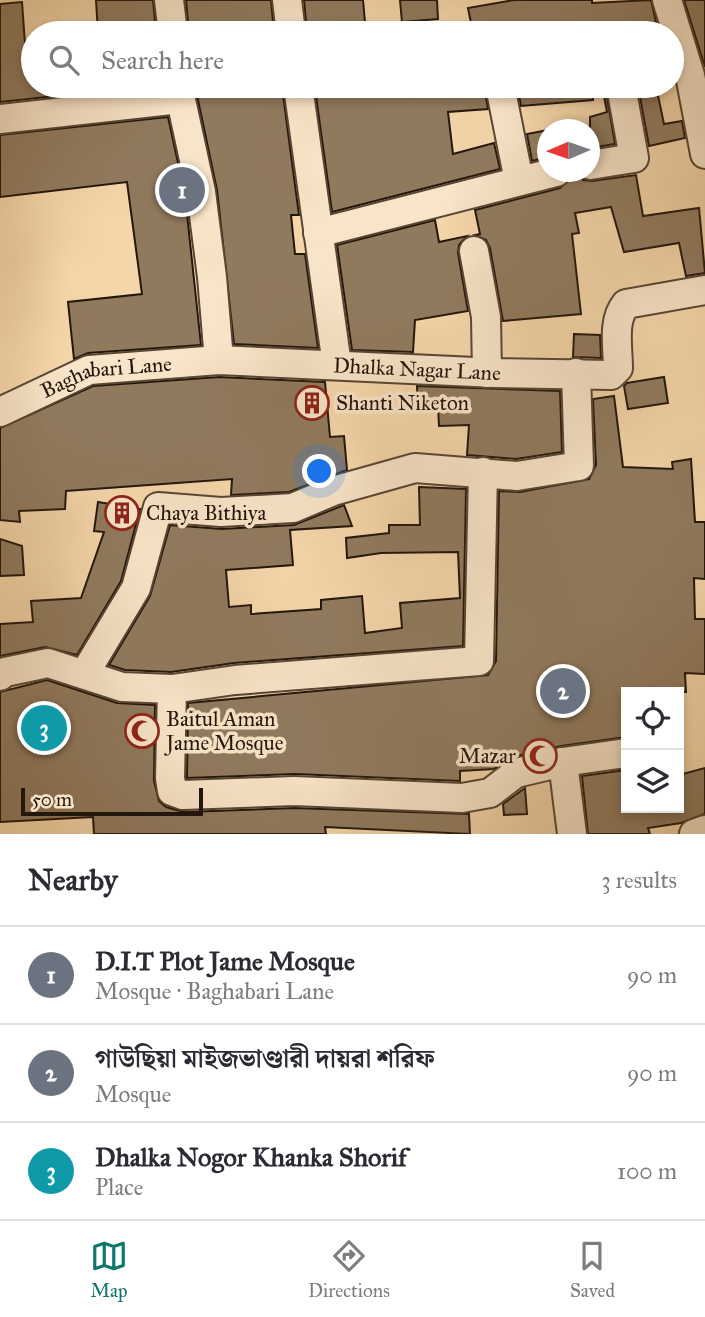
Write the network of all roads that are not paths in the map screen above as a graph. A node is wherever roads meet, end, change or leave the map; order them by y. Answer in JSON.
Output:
{"nodes":[{"id":1,"x":169,"y":0,"type":"edge"},
{"id":2,"x":287,"y":0,"type":"edge"},
{"id":3,"x":667,"y":0,"type":"edge"},
{"id":4,"x":172,"y":21,"type":"edge"},
{"id":5,"x":290,"y":21,"type":"edge"},
{"id":6,"x":673,"y":21,"type":"edge"},
{"id":7,"x":684,"y":55,"type":"edge"},
{"id":8,"x":139,"y":98,"type":"edge"},
{"id":9,"x":180,"y":98,"type":"edge"},
{"id":10,"x":300,"y":98,"type":"edge"},
{"id":11,"x":502,"y":98,"type":"edge"},
{"id":12,"x":623,"y":98,"type":"edge"},
{"id":13,"x":0,"y":119,"type":"edge"},
{"id":14,"x":705,"y":154,"type":"edge"},
{"id":15,"x":600,"y":163,"type":"edge"},
{"id":16,"x":537,"y":177,"type":"edge"},
{"id":17,"x":519,"y":181,"type":"junction"},
{"id":18,"x":318,"y":233,"type":"junction"},
{"id":19,"x":474,"y":251,"type":"dead end"},
{"id":20,"x":705,"y":289,"type":"edge"},
{"id":21,"x":219,"y":360,"type":"junction"},
{"id":22,"x":337,"y":365,"type":"junction"},
{"id":23,"x":487,"y":373,"type":"junction"},
{"id":24,"x":576,"y":373,"type":"junction"},
{"id":25,"x":0,"y":412,"type":"edge"},
{"id":26,"x":483,"y":472,"type":"junction"},
{"id":27,"x":85,"y":673,"type":"junction"},
{"id":28,"x":0,"y":676,"type":"edge"},
{"id":29,"x":172,"y":689,"type":"junction"},
{"id":30,"x":621,"y":754,"type":"edge"},
{"id":31,"x":563,"y":762,"type":"junction"},
{"id":32,"x":705,"y":830,"type":"edge"},
{"id":33,"x":572,"y":834,"type":"edge"},
{"id":34,"x":694,"y":834,"type":"edge"}],
"edges":[{"from":1,"to":4,"type":"street"},
{"from":2,"to":5,"type":"street"},
{"from":3,"to":6,"type":"street"},
{"from":7,"to":14,"type":"street"},
{"from":8,"to":13,"type":"street"},
{"from":9,"to":21,"type":"street"},
{"from":10,"to":18,"type":"street"},
{"from":11,"to":17,"type":"street"},
{"from":12,"to":15,"type":"street"},
{"from":16,"to":17,"type":"street"},
{"from":17,"to":18,"type":"street"},
{"from":18,"to":22,"type":"street"},
{"from":19,"to":23,"type":"street"},
{"from":20,"to":24,"type":"street","name":"Dhalka Nagar Lane"},
{"from":21,"to":22,"type":"street","name":"Dhalka Nagar Lane"},
{"from":21,"to":25,"type":"street","name":"Baghabari Lane"},
{"from":22,"to":23,"type":"street","name":"Dhalka Nagar Lane"},
{"from":23,"to":24,"type":"street","name":"Dhalka Nagar Lane"},
{"from":24,"to":26,"type":"street"},
{"from":26,"to":27,"type":"street"},
{"from":26,"to":29,"type":"street"},
{"from":27,"to":28,"type":"street"},
{"from":27,"to":29,"type":"street"},
{"from":29,"to":31,"type":"street"},
{"from":30,"to":31,"type":"street"},
{"from":31,"to":33,"type":"street"},
{"from":32,"to":34,"type":"street"}]}
